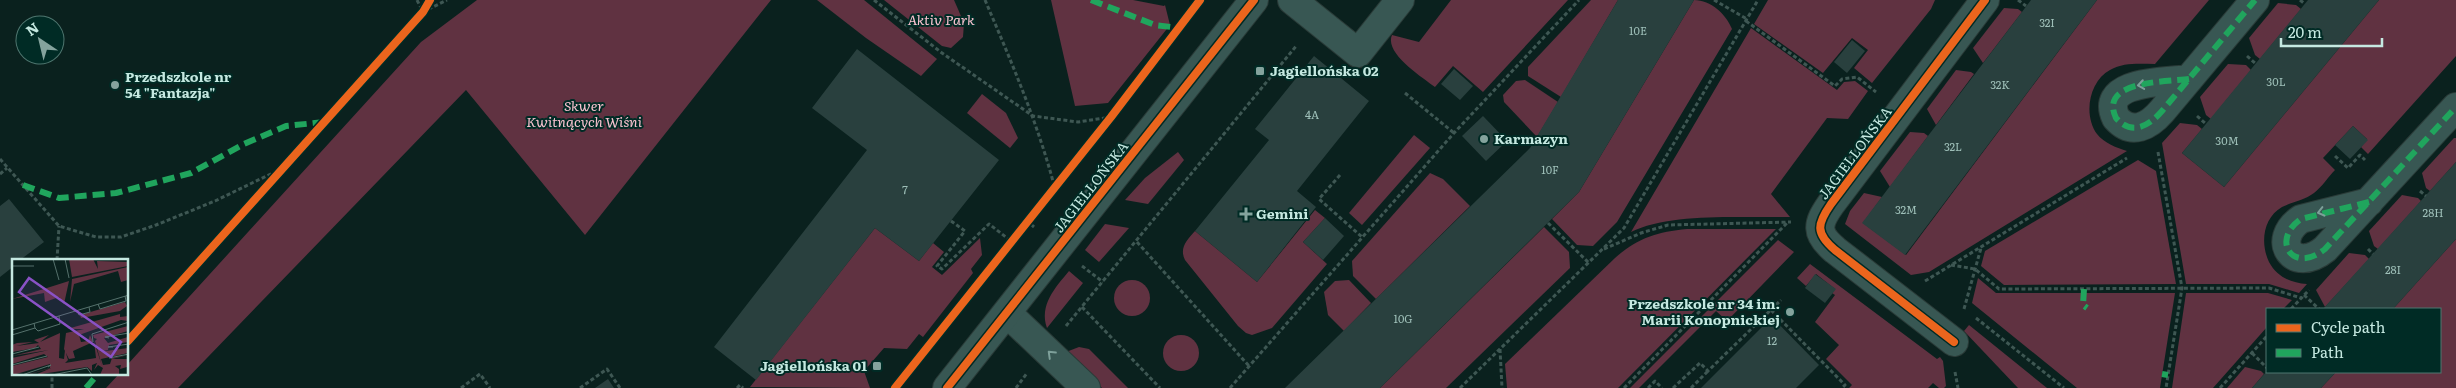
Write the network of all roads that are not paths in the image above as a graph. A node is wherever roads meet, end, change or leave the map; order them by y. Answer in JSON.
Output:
{"nodes":[{"id":1,"x":1254,"y":0,"type":"edge"},
{"id":2,"x":1292,"y":0,"type":"edge"},
{"id":3,"x":1400,"y":0,"type":"edge"},
{"id":4,"x":1985,"y":0,"type":"edge"},
{"id":5,"x":2255,"y":0,"type":"edge"},
{"id":6,"x":2189,"y":79,"type":"dead end"},
{"id":7,"x":2456,"y":107,"type":"edge"},
{"id":8,"x":2369,"y":202,"type":"dead end"},
{"id":9,"x":1007,"y":313,"type":"junction"},
{"id":10,"x":1954,"y":342,"type":"dead end"},
{"id":11,"x":947,"y":388,"type":"edge"},
{"id":12,"x":1086,"y":388,"type":"edge"}],
"edges":[{"from":1,"to":9,"type":"street","name":"JAGIELLOŃSKA"},
{"from":2,"to":3,"type":"street"},
{"from":4,"to":10,"type":"street","name":"JAGIELLOŃSKA"},
{"from":5,"to":6,"type":"street"},
{"from":7,"to":8,"type":"street"},
{"from":9,"to":11,"type":"street","name":"JAGIELLOŃSKA"},
{"from":12,"to":9,"type":"street","one_way":true}]}
